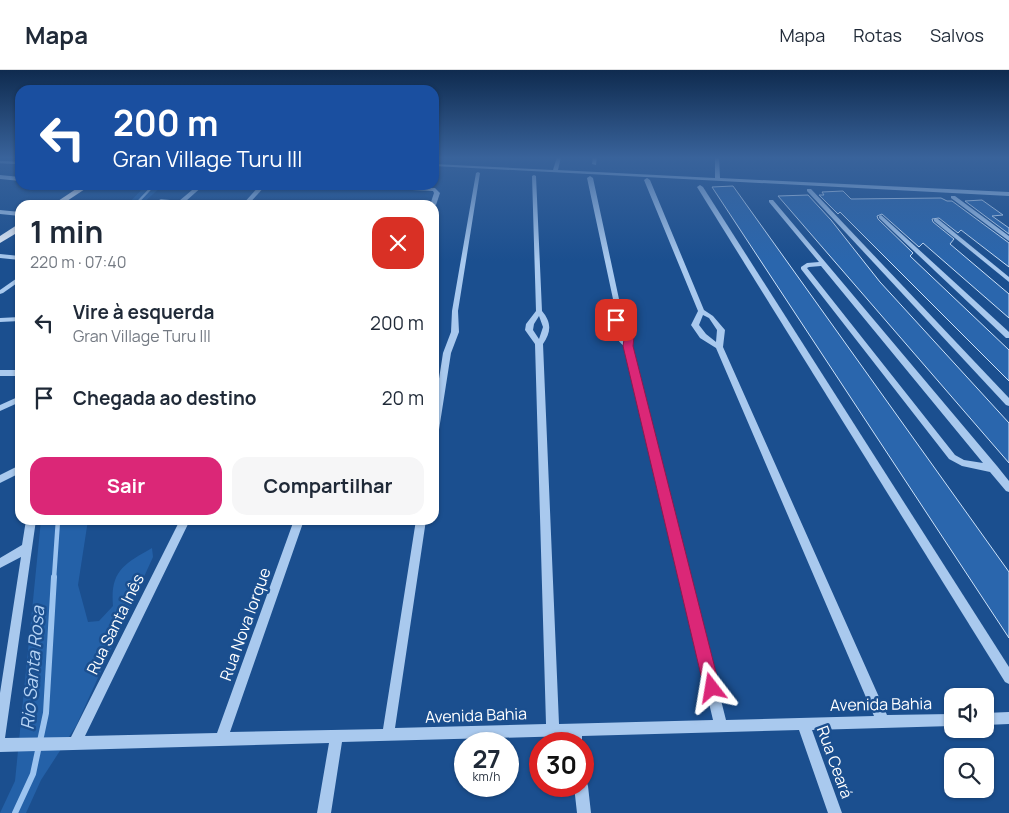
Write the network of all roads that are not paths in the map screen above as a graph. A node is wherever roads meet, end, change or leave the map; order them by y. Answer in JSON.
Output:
{"nodes":[{"id":1,"x":77,"y":192,"type":"edge"},
{"id":2,"x":193,"y":192,"type":"edge"},
{"id":3,"x":475,"y":192,"type":"edge"},
{"id":4,"x":535,"y":192,"type":"edge"},
{"id":5,"x":593,"y":192,"type":"edge"},
{"id":6,"x":652,"y":192,"type":"edge"},
{"id":7,"x":704,"y":192,"type":"edge"},
{"id":8,"x":811,"y":192,"type":"edge"},
{"id":9,"x":964,"y":192,"type":"edge"},
{"id":10,"x":1009,"y":194,"type":"edge"},
{"id":11,"x":953,"y":197,"type":"dead end"},
{"id":12,"x":64,"y":200,"type":"edge"},
{"id":13,"x":183,"y":200,"type":"edge"},
{"id":14,"x":771,"y":201,"type":"dead end"},
{"id":15,"x":0,"y":212,"type":"edge"},
{"id":16,"x":15,"y":214,"type":"edge"},
{"id":17,"x":881,"y":217,"type":"dead end"},
{"id":18,"x":936,"y":220,"type":"dead end"},
{"id":19,"x":15,"y":231,"type":"edge"},
{"id":20,"x":0,"y":240,"type":"edge"},
{"id":21,"x":1009,"y":240,"type":"edge"},
{"id":22,"x":0,"y":256,"type":"edge"},
{"id":23,"x":15,"y":258,"type":"edge"},
{"id":24,"x":824,"y":264,"type":"junction"},
{"id":25,"x":1009,"y":280,"type":"edge"},
{"id":26,"x":15,"y":282,"type":"edge"},
{"id":27,"x":1,"y":292,"type":"dead end"},
{"id":28,"x":539,"y":311,"type":"junction"},
{"id":29,"x":702,"y":311,"type":"junction"},
{"id":30,"x":620,"y":313,"type":"junction"},
{"id":31,"x":15,"y":319,"type":"edge"},
{"id":32,"x":0,"y":320,"type":"edge"},
{"id":33,"x":1009,"y":336,"type":"edge"},
{"id":34,"x":539,"y":344,"type":"junction"},
{"id":35,"x":628,"y":346,"type":"junction"},
{"id":36,"x":719,"y":347,"type":"junction"},
{"id":37,"x":0,"y":373,"type":"edge"},
{"id":38,"x":15,"y":373,"type":"edge"},
{"id":39,"x":15,"y":400,"type":"edge"},
{"id":40,"x":1009,"y":403,"type":"edge"},
{"id":41,"x":439,"y":404,"type":"edge"},
{"id":42,"x":0,"y":408,"type":"edge"},
{"id":43,"x":994,"y":469,"type":"junction"},
{"id":44,"x":15,"y":472,"type":"edge"},
{"id":45,"x":0,"y":479,"type":"edge"},
{"id":46,"x":1009,"y":488,"type":"edge"},
{"id":47,"x":30,"y":525,"type":"edge"},
{"id":48,"x":183,"y":525,"type":"edge"},
{"id":49,"x":297,"y":525,"type":"edge"},
{"id":50,"x":420,"y":525,"type":"edge"},
{"id":51,"x":27,"y":548,"type":"junction"},
{"id":52,"x":0,"y":563,"type":"edge"},
{"id":53,"x":1009,"y":678,"type":"edge"},
{"id":54,"x":716,"y":707,"type":"joint"},
{"id":55,"x":1009,"y":718,"type":"edge"},
{"id":56,"x":994,"y":719,"type":"edge"},
{"id":57,"x":944,"y":720,"type":"edge"},
{"id":58,"x":883,"y":722,"type":"junction"},
{"id":59,"x":803,"y":724,"type":"junction"},
{"id":60,"x":721,"y":726,"type":"junction"},
{"id":61,"x":575,"y":729,"type":"junction"},
{"id":62,"x":552,"y":730,"type":"junction"},
{"id":63,"x":575,"y":732,"type":"edge"},
{"id":64,"x":388,"y":734,"type":"junction"},
{"id":65,"x":0,"y":736,"type":"edge"},
{"id":66,"x":337,"y":736,"type":"junction"},
{"id":67,"x":221,"y":739,"type":"junction"},
{"id":68,"x":75,"y":742,"type":"junction"},
{"id":69,"x":0,"y":745,"type":"edge"},
{"id":70,"x":582,"y":797,"type":"edge"},
{"id":71,"x":324,"y":813,"type":"edge"},
{"id":72,"x":584,"y":813,"type":"edge"},
{"id":73,"x":835,"y":813,"type":"edge"}],
"edges":[{"from":1,"to":12,"type":"main road"},
{"from":2,"to":13,"type":"street"},
{"from":3,"to":41,"type":"street"},
{"from":4,"to":28,"type":"street"},
{"from":5,"to":30,"type":"street"},
{"from":6,"to":29,"type":"street"},
{"from":7,"to":53,"type":"street"},
{"from":8,"to":40,"type":"street"},
{"from":9,"to":10,"type":"street"},
{"from":11,"to":21,"type":"street"},
{"from":14,"to":24,"type":"street"},
{"from":15,"to":16,"type":"street"},
{"from":17,"to":33,"type":"street"},
{"from":18,"to":25,"type":"street"},
{"from":19,"to":20,"type":"main road"},
{"from":22,"to":23,"type":"street"},
{"from":24,"to":43,"type":"street"},
{"from":24,"to":43,"type":"street"},
{"from":26,"to":27,"type":"street"},
{"from":28,"to":34,"type":"street"},
{"from":28,"to":34,"type":"street"},
{"from":29,"to":36,"type":"street"},
{"from":29,"to":36,"type":"street"},
{"from":30,"to":35,"type":"street"},
{"from":30,"to":35,"type":"street"},
{"from":31,"to":32,"type":"street"},
{"from":34,"to":62,"type":"street"},
{"from":35,"to":54,"type":"street"},
{"from":36,"to":58,"type":"street"},
{"from":37,"to":38,"type":"street"},
{"from":39,"to":42,"type":"street"},
{"from":43,"to":46,"type":"street"},
{"from":44,"to":45,"type":"street"},
{"from":47,"to":51,"type":"street"},
{"from":48,"to":68,"type":"street","name":"Rua Santa Inês"},
{"from":49,"to":67,"type":"street","name":"Rua Nova Iorque"},
{"from":50,"to":64,"type":"street"},
{"from":51,"to":52,"type":"street"},
{"from":51,"to":65,"type":"street"},
{"from":54,"to":60,"type":"street"},
{"from":55,"to":56,"type":"street"},
{"from":57,"to":58,"type":"street","name":"Avenida Bahia"},
{"from":58,"to":59,"type":"street","name":"Avenida Bahia"},
{"from":59,"to":60,"type":"street","name":"Avenida Bahia"},
{"from":59,"to":73,"type":"street","name":"Rua Ceará"},
{"from":60,"to":61,"type":"street","name":"Avenida Bahia"},
{"from":61,"to":62,"type":"street","name":"Avenida Bahia"},
{"from":61,"to":63,"type":"street"},
{"from":62,"to":64,"type":"street","name":"Avenida Bahia"},
{"from":64,"to":66,"type":"street","name":"Avenida Bahia"},
{"from":66,"to":67,"type":"street","name":"Avenida Bahia"},
{"from":66,"to":71,"type":"street"},
{"from":67,"to":68,"type":"street","name":"Avenida Bahia"},
{"from":68,"to":69,"type":"street","name":"Avenida Bahia"},
{"from":70,"to":72,"type":"street"}]}
